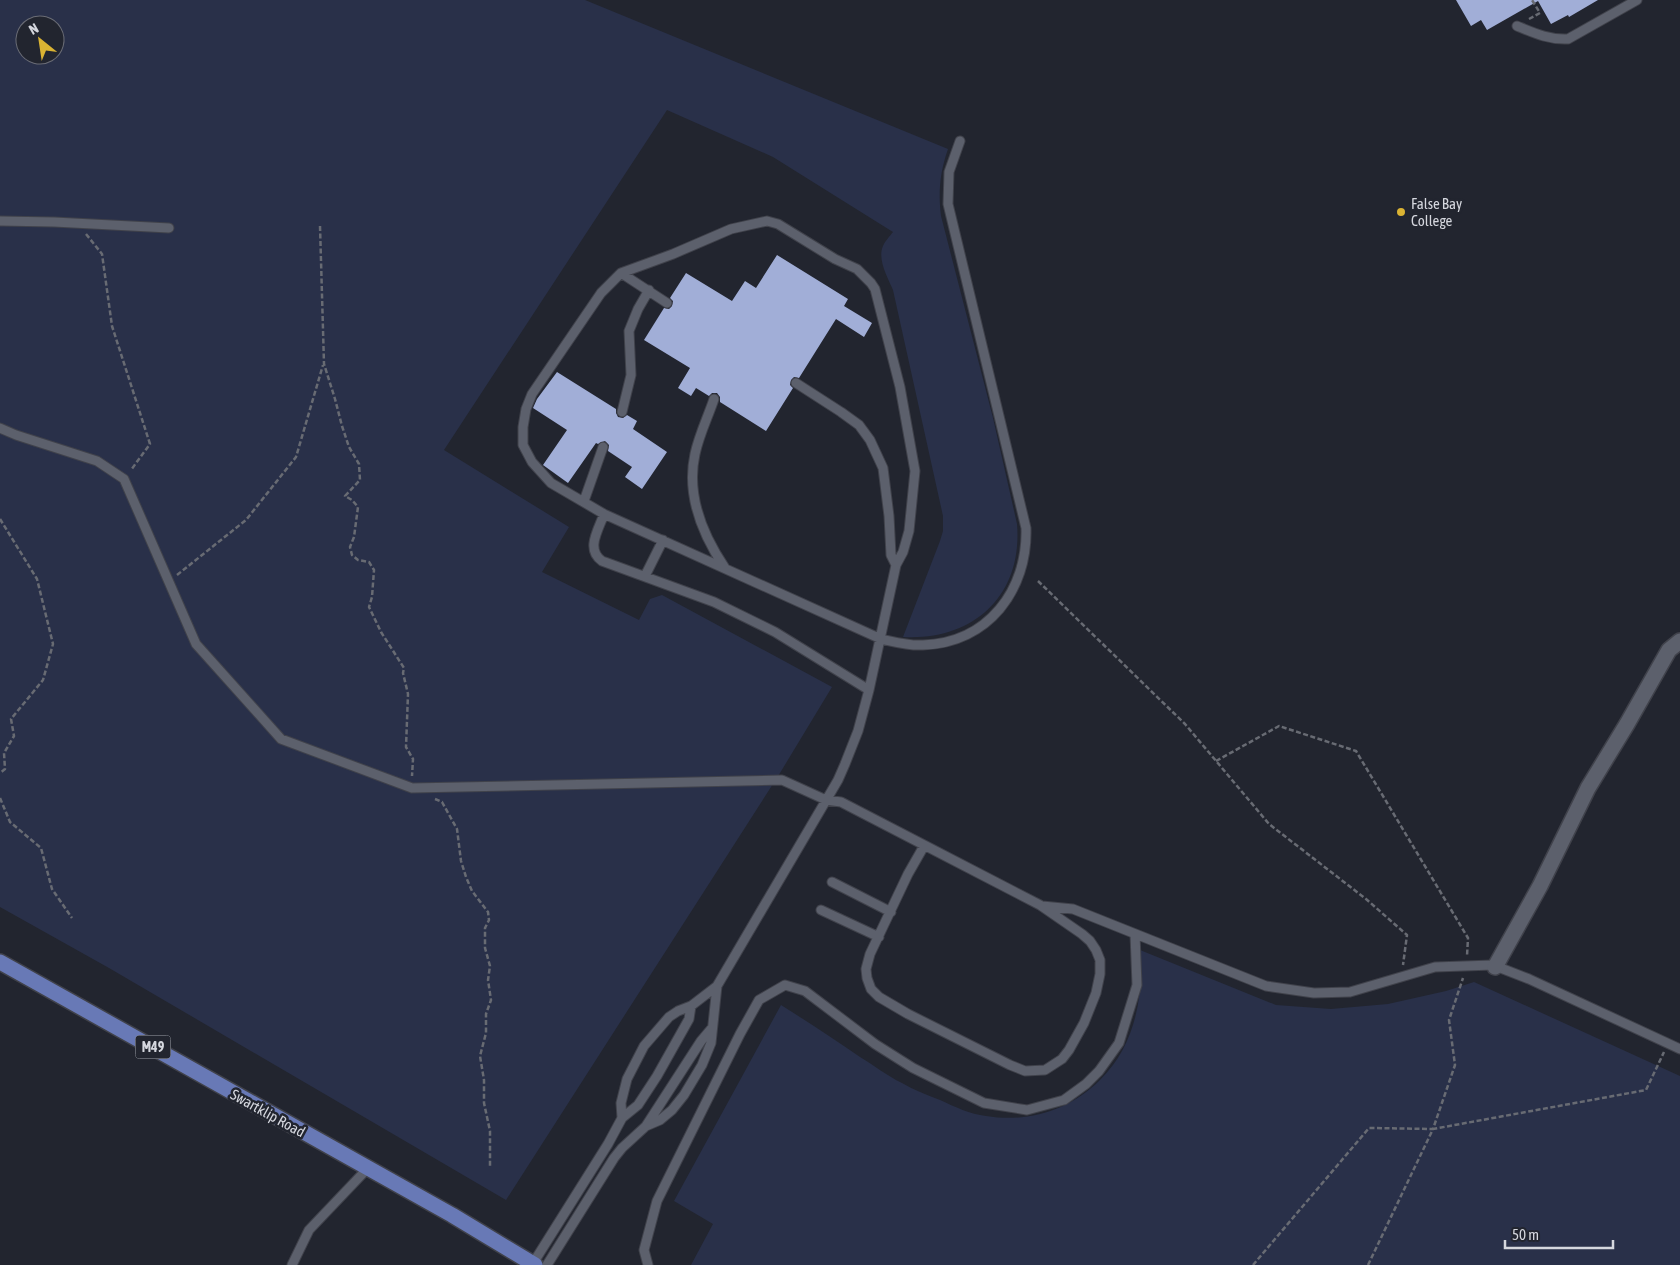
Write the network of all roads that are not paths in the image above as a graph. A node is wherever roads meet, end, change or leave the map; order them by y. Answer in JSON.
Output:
{"nodes":[{"id":1,"x":1637,"y":0,"type":"edge"},
{"id":2,"x":1517,"y":26,"type":"road end"},
{"id":3,"x":960,"y":141,"type":"dead end"},
{"id":4,"x":0,"y":222,"type":"edge"},
{"id":5,"x":169,"y":228,"type":"dead end"},
{"id":6,"x":621,"y":273,"type":"junction"},
{"id":7,"x":649,"y":290,"type":"junction"},
{"id":8,"x":667,"y":302,"type":"dead end"},
{"id":9,"x":796,"y":383,"type":"dead end"},
{"id":10,"x":714,"y":399,"type":"dead end"},
{"id":11,"x":622,"y":412,"type":"dead end"},
{"id":12,"x":0,"y":428,"type":"edge"},
{"id":13,"x":603,"y":448,"type":"dead end"},
{"id":14,"x":584,"y":501,"type":"junction"},
{"id":15,"x":604,"y":514,"type":"junction"},
{"id":16,"x":663,"y":540,"type":"junction"},
{"id":17,"x":896,"y":565,"type":"junction"},
{"id":18,"x":726,"y":570,"type":"junction"},
{"id":19,"x":645,"y":576,"type":"junction"},
{"id":20,"x":881,"y":639,"type":"junction"},
{"id":21,"x":1680,"y":641,"type":"edge"},
{"id":22,"x":869,"y":690,"type":"junction"},
{"id":23,"x":826,"y":800,"type":"junction"},
{"id":24,"x":924,"y":846,"type":"junction"},
{"id":25,"x":832,"y":882,"type":"dead end"},
{"id":26,"x":1040,"y":905,"type":"junction"},
{"id":27,"x":821,"y":910,"type":"dead end"},
{"id":28,"x":891,"y":912,"type":"junction"},
{"id":29,"x":1134,"y":934,"type":"junction"},
{"id":30,"x":879,"y":937,"type":"junction"},
{"id":31,"x":0,"y":962,"type":"edge"},
{"id":32,"x":1495,"y":967,"type":"junction"},
{"id":33,"x":717,"y":986,"type":"junction"},
{"id":34,"x":690,"y":1006,"type":"junction"},
{"id":35,"x":712,"y":1028,"type":"junction"},
{"id":36,"x":1680,"y":1049,"type":"edge"},
{"id":37,"x":622,"y":1118,"type":"junction"},
{"id":38,"x":646,"y":1126,"type":"junction"},
{"id":39,"x":368,"y":1168,"type":"junction"},
{"id":40,"x":292,"y":1265,"type":"edge"},
{"id":41,"x":537,"y":1265,"type":"edge"},
{"id":42,"x":648,"y":1265,"type":"edge"}],
"edges":[{"from":1,"to":2,"type":"lane"},
{"from":3,"to":20,"type":"lane"},
{"from":4,"to":5,"type":"lane"},
{"from":6,"to":7,"type":"lane"},
{"from":6,"to":14,"type":"lane"},
{"from":6,"to":17,"type":"lane"},
{"from":7,"to":8,"type":"lane"},
{"from":7,"to":11,"type":"lane"},
{"from":9,"to":17,"type":"lane"},
{"from":10,"to":18,"type":"lane"},
{"from":12,"to":23,"type":"lane"},
{"from":13,"to":14,"type":"lane"},
{"from":14,"to":15,"type":"lane"},
{"from":15,"to":16,"type":"lane"},
{"from":15,"to":19,"type":"lane"},
{"from":16,"to":18,"type":"lane"},
{"from":16,"to":19,"type":"lane"},
{"from":17,"to":20,"type":"lane"},
{"from":18,"to":20,"type":"lane"},
{"from":19,"to":22,"type":"lane"},
{"from":20,"to":22,"type":"lane"},
{"from":21,"to":32,"type":"street"},
{"from":22,"to":23,"type":"lane"},
{"from":23,"to":24,"type":"lane"},
{"from":23,"to":33,"type":"lane"},
{"from":24,"to":26,"type":"lane"},
{"from":24,"to":28,"type":"lane"},
{"from":25,"to":28,"type":"lane"},
{"from":26,"to":29,"type":"lane"},
{"from":26,"to":30,"type":"lane"},
{"from":27,"to":30,"type":"lane"},
{"from":28,"to":30,"type":"lane"},
{"from":29,"to":32,"type":"lane"},
{"from":29,"to":42,"type":"lane"},
{"from":31,"to":39,"type":"main road","name":"Swartklip Road","number":"M49"},
{"from":32,"to":36,"type":"lane"},
{"from":33,"to":34,"type":"lane"},
{"from":33,"to":35,"type":"lane"},
{"from":34,"to":37,"type":"lane"},
{"from":34,"to":37,"type":"lane"},
{"from":35,"to":38,"type":"lane"},
{"from":35,"to":38,"type":"lane"},
{"from":37,"to":41,"type":"lane"},
{"from":38,"to":41,"type":"lane"},
{"from":39,"to":40,"type":"lane"},
{"from":39,"to":41,"type":"main road","name":"Swartklip Road","number":"M49"}]}
